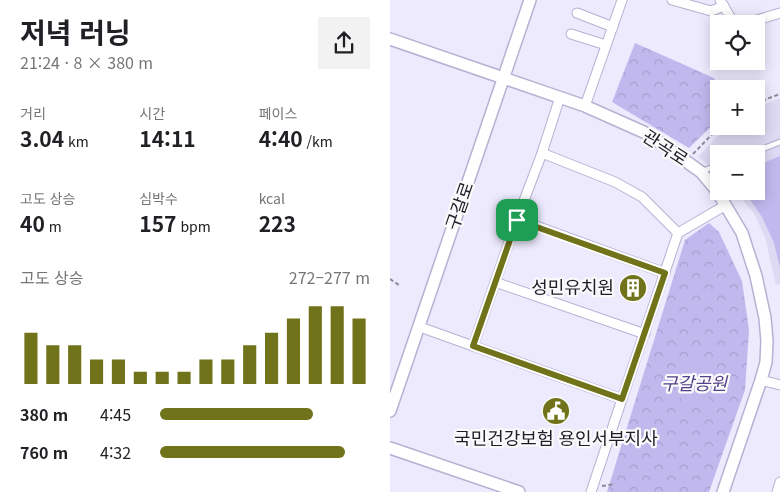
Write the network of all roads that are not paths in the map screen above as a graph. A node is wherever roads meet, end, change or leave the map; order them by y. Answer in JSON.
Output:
{"nodes":[{"id":1,"x":530,"y":0,"type":"edge"},
{"id":2,"x":622,"y":0,"type":"edge"},
{"id":3,"x":672,"y":0,"type":"edge"},
{"id":4,"x":722,"y":3,"type":"edge"},
{"id":5,"x":577,"y":13,"type":"dead end"},
{"id":6,"x":780,"y":13,"type":"edge"},
{"id":7,"x":613,"y":27,"type":"junction"},
{"id":8,"x":571,"y":34,"type":"dead end"},
{"id":9,"x":390,"y":39,"type":"edge"},
{"id":10,"x":606,"y":45,"type":"junction"},
{"id":11,"x":504,"y":78,"type":"junction"},
{"id":12,"x":560,"y":97,"type":"junction"},
{"id":13,"x":585,"y":106,"type":"junction"},
{"id":14,"x":780,"y":142,"type":"edge"},
{"id":15,"x":765,"y":148,"type":"edge"},
{"id":16,"x":542,"y":153,"type":"junction"},
{"id":17,"x":710,"y":168,"type":"edge"},
{"id":18,"x":701,"y":172,"type":"junction"},
{"id":19,"x":726,"y":205,"type":"junction"},
{"id":20,"x":517,"y":220,"type":"junction"},
{"id":21,"x":678,"y":233,"type":"junction"},
{"id":22,"x":665,"y":273,"type":"junction"},
{"id":23,"x":495,"y":282,"type":"junction"},
{"id":24,"x":420,"y":327,"type":"junction"},
{"id":25,"x":645,"y":334,"type":"junction"},
{"id":26,"x":473,"y":346,"type":"junction"},
{"id":27,"x":761,"y":380,"type":"junction"},
{"id":28,"x":780,"y":385,"type":"edge"},
{"id":29,"x":622,"y":399,"type":"junction"},
{"id":30,"x":390,"y":411,"type":"edge"},
{"id":31,"x":390,"y":448,"type":"edge"},
{"id":32,"x":780,"y":482,"type":"edge"},
{"id":33,"x":496,"y":488,"type":"edge"},
{"id":34,"x":518,"y":492,"type":"edge"},
{"id":35,"x":591,"y":492,"type":"edge"},
{"id":36,"x":723,"y":492,"type":"edge"},
{"id":37,"x":777,"y":492,"type":"edge"}],
"edges":[{"from":1,"to":11,"type":"street","name":"구갈로"},
{"from":2,"to":7,"type":"street"},
{"from":3,"to":4,"type":"street"},
{"from":4,"to":6,"type":"street"},
{"from":5,"to":7,"type":"street"},
{"from":7,"to":10,"type":"street"},
{"from":8,"to":10,"type":"street"},
{"from":9,"to":11,"type":"street","name":"관곡로"},
{"from":10,"to":13,"type":"street"},
{"from":11,"to":12,"type":"street","name":"관곡로"},
{"from":11,"to":24,"type":"street","name":"구갈로"},
{"from":12,"to":13,"type":"street","name":"관곡로"},
{"from":12,"to":16,"type":"street"},
{"from":13,"to":18,"type":"street","name":"관곡로"},
{"from":14,"to":15,"type":"lane"},
{"from":16,"to":20,"type":"street"},
{"from":16,"to":21,"type":"street"},
{"from":17,"to":18,"type":"lane"},
{"from":18,"to":19,"type":"street","name":"관곡로"},
{"from":19,"to":21,"type":"street"},
{"from":19,"to":27,"type":"street","name":"관곡로"},
{"from":20,"to":22,"type":"street"},
{"from":20,"to":23,"type":"street"},
{"from":21,"to":22,"type":"street"},
{"from":22,"to":25,"type":"street"},
{"from":23,"to":25,"type":"street"},
{"from":23,"to":26,"type":"street"},
{"from":24,"to":26,"type":"street"},
{"from":24,"to":30,"type":"street","name":"구갈로"},
{"from":25,"to":29,"type":"street"},
{"from":26,"to":29,"type":"street"},
{"from":27,"to":28,"type":"street"},
{"from":27,"to":36,"type":"street","name":"관곡로"},
{"from":29,"to":35,"type":"street"},
{"from":31,"to":33,"type":"street"},
{"from":32,"to":37,"type":"street"},
{"from":33,"to":34,"type":"street"}]}
